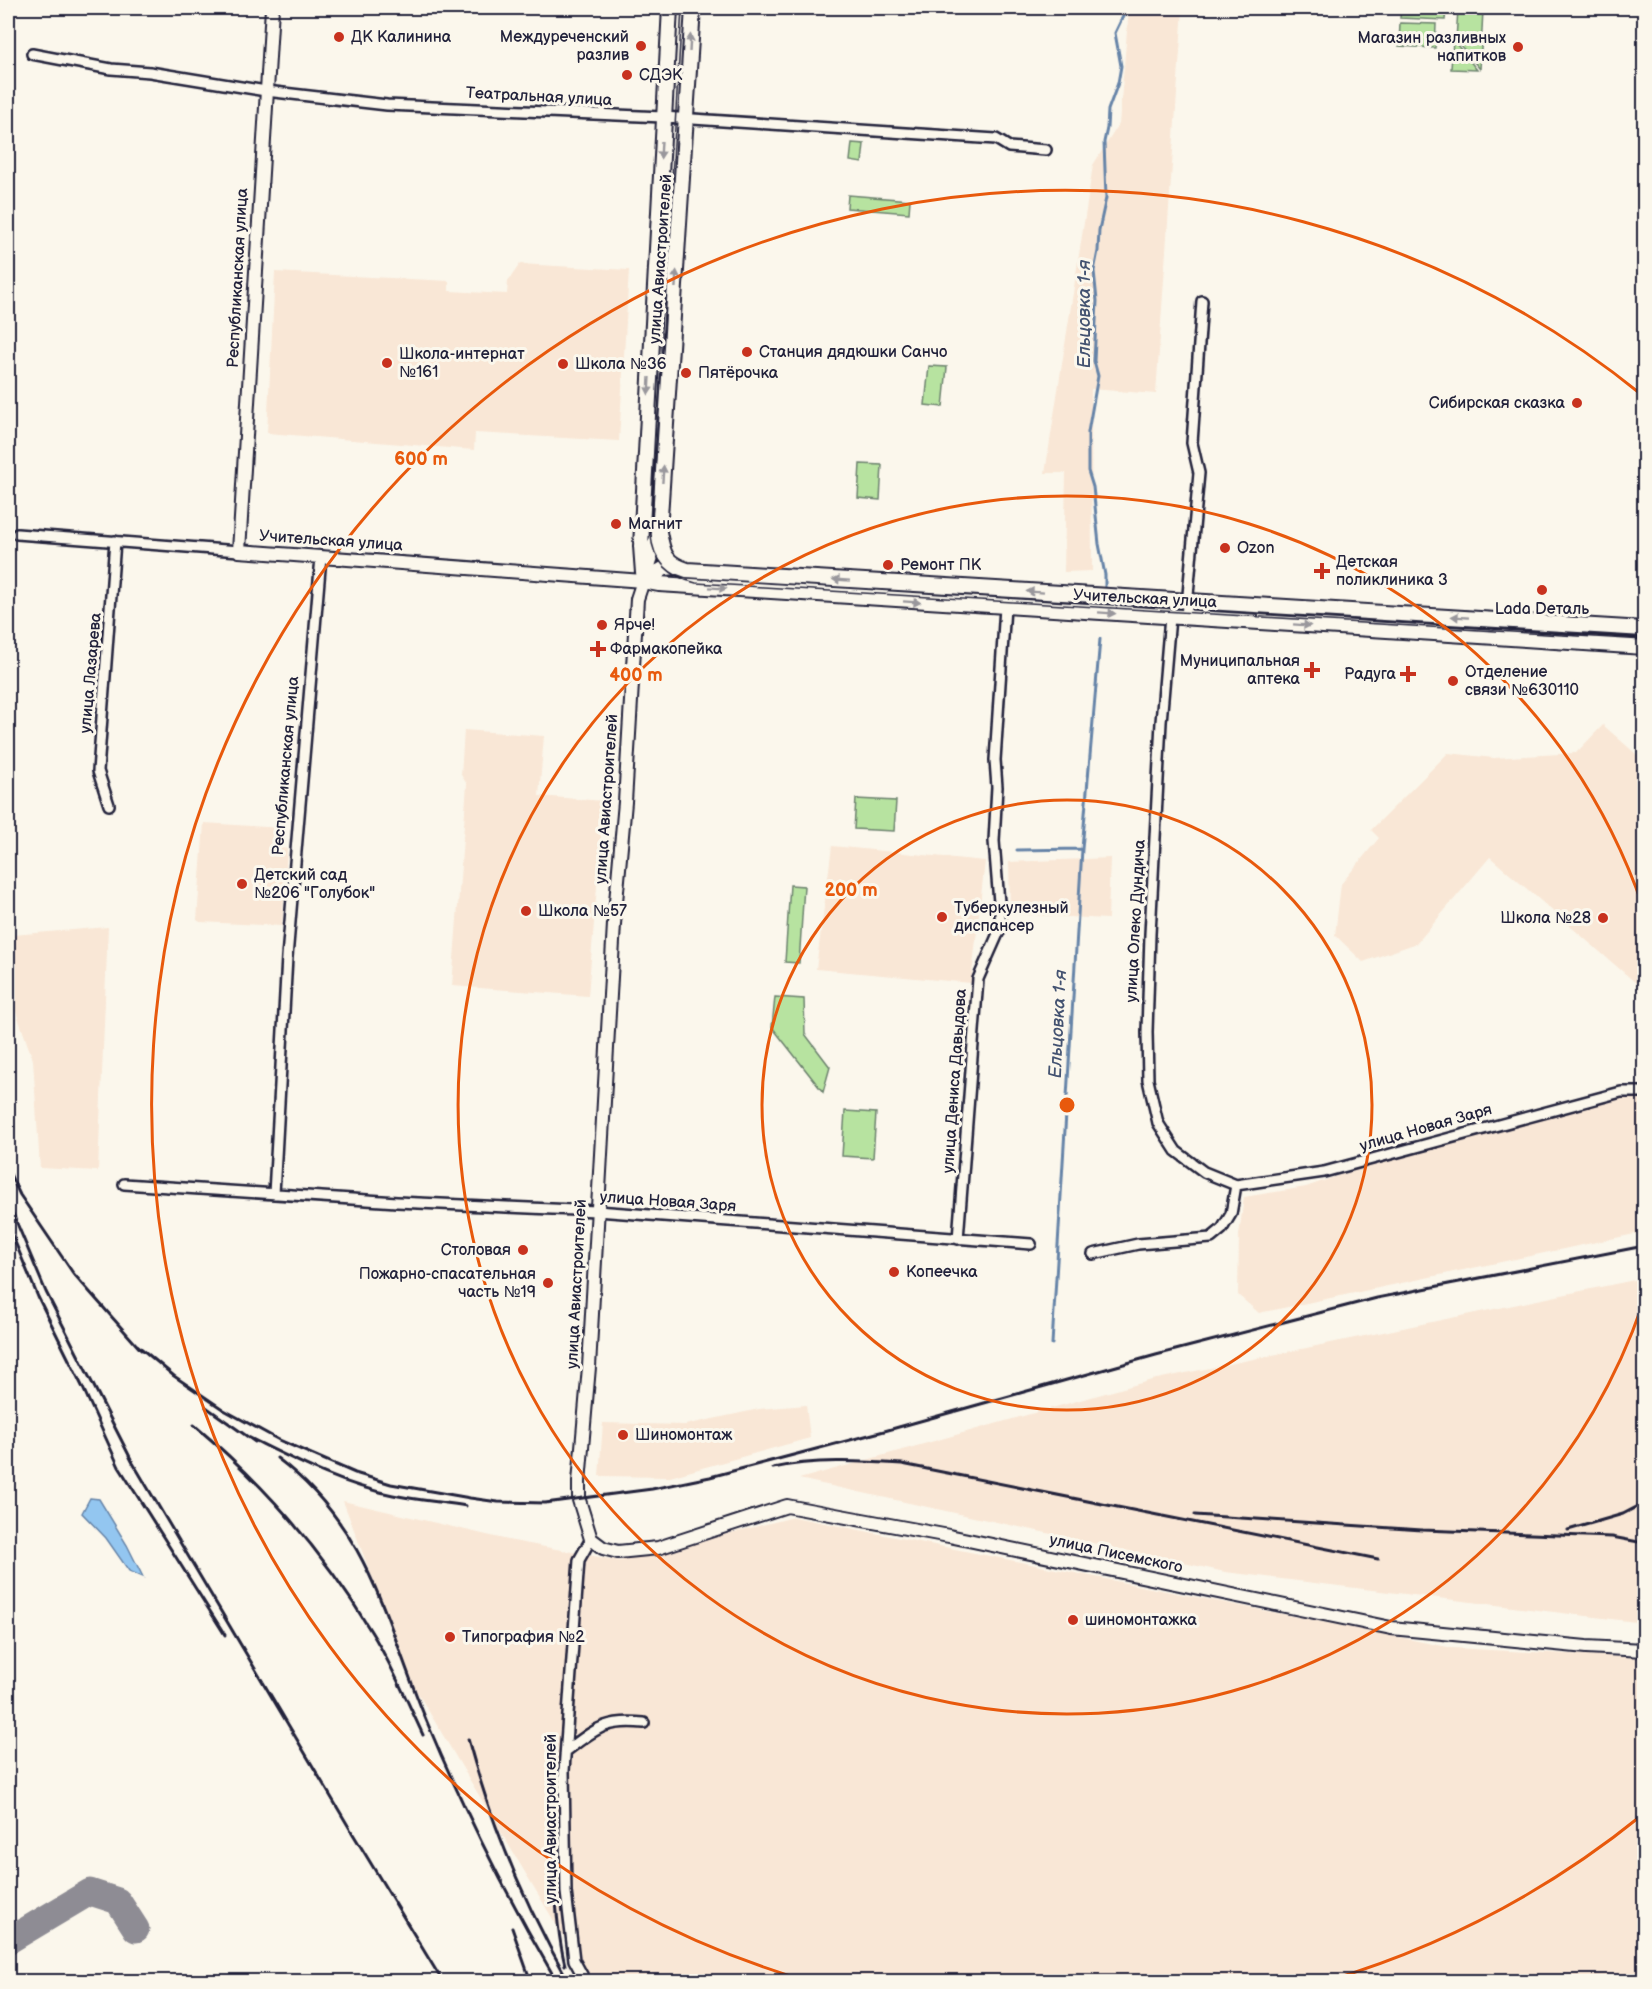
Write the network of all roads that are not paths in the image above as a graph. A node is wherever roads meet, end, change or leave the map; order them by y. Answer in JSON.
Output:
{"nodes":[{"id":1,"x":272,"y":8,"type":"edge"},
{"id":2,"x":670,"y":8,"type":"edge"},
{"id":3,"x":693,"y":8,"type":"edge"},
{"id":4,"x":32,"y":54,"type":"dead end"},
{"id":5,"x":266,"y":91,"type":"junction"},
{"id":6,"x":663,"y":117,"type":"junction"},
{"id":7,"x":686,"y":119,"type":"junction"},
{"id":8,"x":1046,"y":150,"type":"dead end"},
{"id":9,"x":1202,"y":301,"type":"dead end"},
{"id":10,"x":659,"y":532,"type":"junction"},
{"id":11,"x":17,"y":534,"type":"dead end"},
{"id":12,"x":115,"y":541,"type":"junction"},
{"id":13,"x":239,"y":551,"type":"junction"},
{"id":14,"x":321,"y":557,"type":"junction"},
{"id":15,"x":676,"y":567,"type":"junction"},
{"id":16,"x":643,"y":581,"type":"junction"},
{"id":17,"x":1187,"y":602,"type":"junction"},
{"id":18,"x":1005,"y":607,"type":"junction"},
{"id":19,"x":1170,"y":617,"type":"junction"},
{"id":20,"x":1186,"y":617,"type":"junction"},
{"id":21,"x":1644,"y":629,"type":"edge"},
{"id":22,"x":1644,"y":647,"type":"edge"},
{"id":23,"x":109,"y":805,"type":"dead end"},
{"id":24,"x":1644,"y":1092,"type":"edge"},
{"id":25,"x":124,"y":1184,"type":"dead end"},
{"id":26,"x":1236,"y":1185,"type":"junction"},
{"id":27,"x":274,"y":1194,"type":"junction"},
{"id":28,"x":597,"y":1211,"type":"junction"},
{"id":29,"x":958,"y":1239,"type":"junction"},
{"id":30,"x":1031,"y":1244,"type":"dead end"},
{"id":31,"x":1093,"y":1254,"type":"dead end"},
{"id":32,"x":591,"y":1539,"type":"junction"},
{"id":33,"x":1644,"y":1650,"type":"edge"},
{"id":34,"x":644,"y":1723,"type":"dead end"},
{"id":35,"x":566,"y":1751,"type":"junction"},
{"id":36,"x":586,"y":1982,"type":"edge"}],
"edges":[{"from":1,"to":5,"type":"street","name":"Республиканская улица"},
{"from":2,"to":6,"type":"main road","name":"улица Авиастроителей"},
{"from":7,"to":3,"type":"main road","name":"улица Авиастроителей","one_way":true},
{"from":4,"to":5,"type":"street","name":"Театральная улица"},
{"from":5,"to":6,"type":"street","name":"Театральная улица"},
{"from":5,"to":13,"type":"street","name":"Республиканская улица"},
{"from":6,"to":7,"type":"street","name":"Театральная улица"},
{"from":6,"to":16,"type":"main road","name":"улица Авиастроителей","one_way":true},
{"from":7,"to":8,"type":"street","name":"Театральная улица"},
{"from":10,"to":7,"type":"main road","name":"улица Авиастроителей","one_way":true},
{"from":9,"to":17,"type":"street"},
{"from":10,"to":15,"type":"main road"},
{"from":10,"to":16,"type":"main road","name":"улица Авиастроителей"},
{"from":11,"to":12,"type":"street","name":"Учительская улица"},
{"from":12,"to":13,"type":"street","name":"Учительская улица"},
{"from":12,"to":23,"type":"street","name":"улица Лазарева"},
{"from":13,"to":14,"type":"street","name":"Учительская улица"},
{"from":14,"to":16,"type":"street","name":"Учительская улица"},
{"from":14,"to":27,"type":"street","name":"Республиканская улица"},
{"from":15,"to":16,"type":"main road","name":"Учительская улица"},
{"from":17,"to":15,"type":"main road","name":"Учительская улица","one_way":true},
{"from":16,"to":18,"type":"main road","name":"Учительская улица","one_way":true},
{"from":16,"to":28,"type":"street","name":"улица Авиастроителей"},
{"from":17,"to":20,"type":"street"},
{"from":21,"to":17,"type":"main road","name":"Учительская улица","one_way":true},
{"from":18,"to":19,"type":"main road","name":"Учительская улица","one_way":true},
{"from":18,"to":29,"type":"street","name":"улица Дениса Давыдова"},
{"from":19,"to":20,"type":"main road","name":"Учительская улица"},
{"from":19,"to":26,"type":"street","name":"улица Олеко Дундича"},
{"from":20,"to":22,"type":"main road","name":"Учительская улица","one_way":true},
{"from":24,"to":26,"type":"street","name":"улица Новая Заря"},
{"from":25,"to":27,"type":"street","name":"улица Новая Заря"},
{"from":26,"to":31,"type":"street"},
{"from":27,"to":28,"type":"street","name":"улица Новая Заря"},
{"from":28,"to":29,"type":"street","name":"улица Новая Заря"},
{"from":28,"to":32,"type":"street","name":"улица Авиастроителей"},
{"from":29,"to":30,"type":"street","name":"улица Новая Заря"},
{"from":32,"to":33,"type":"street","name":"улица Писемского"},
{"from":32,"to":35,"type":"street","name":"улица Авиастроителей"},
{"from":34,"to":35,"type":"street"},
{"from":35,"to":36,"type":"street","name":"улица Авиастроителей"}]}
